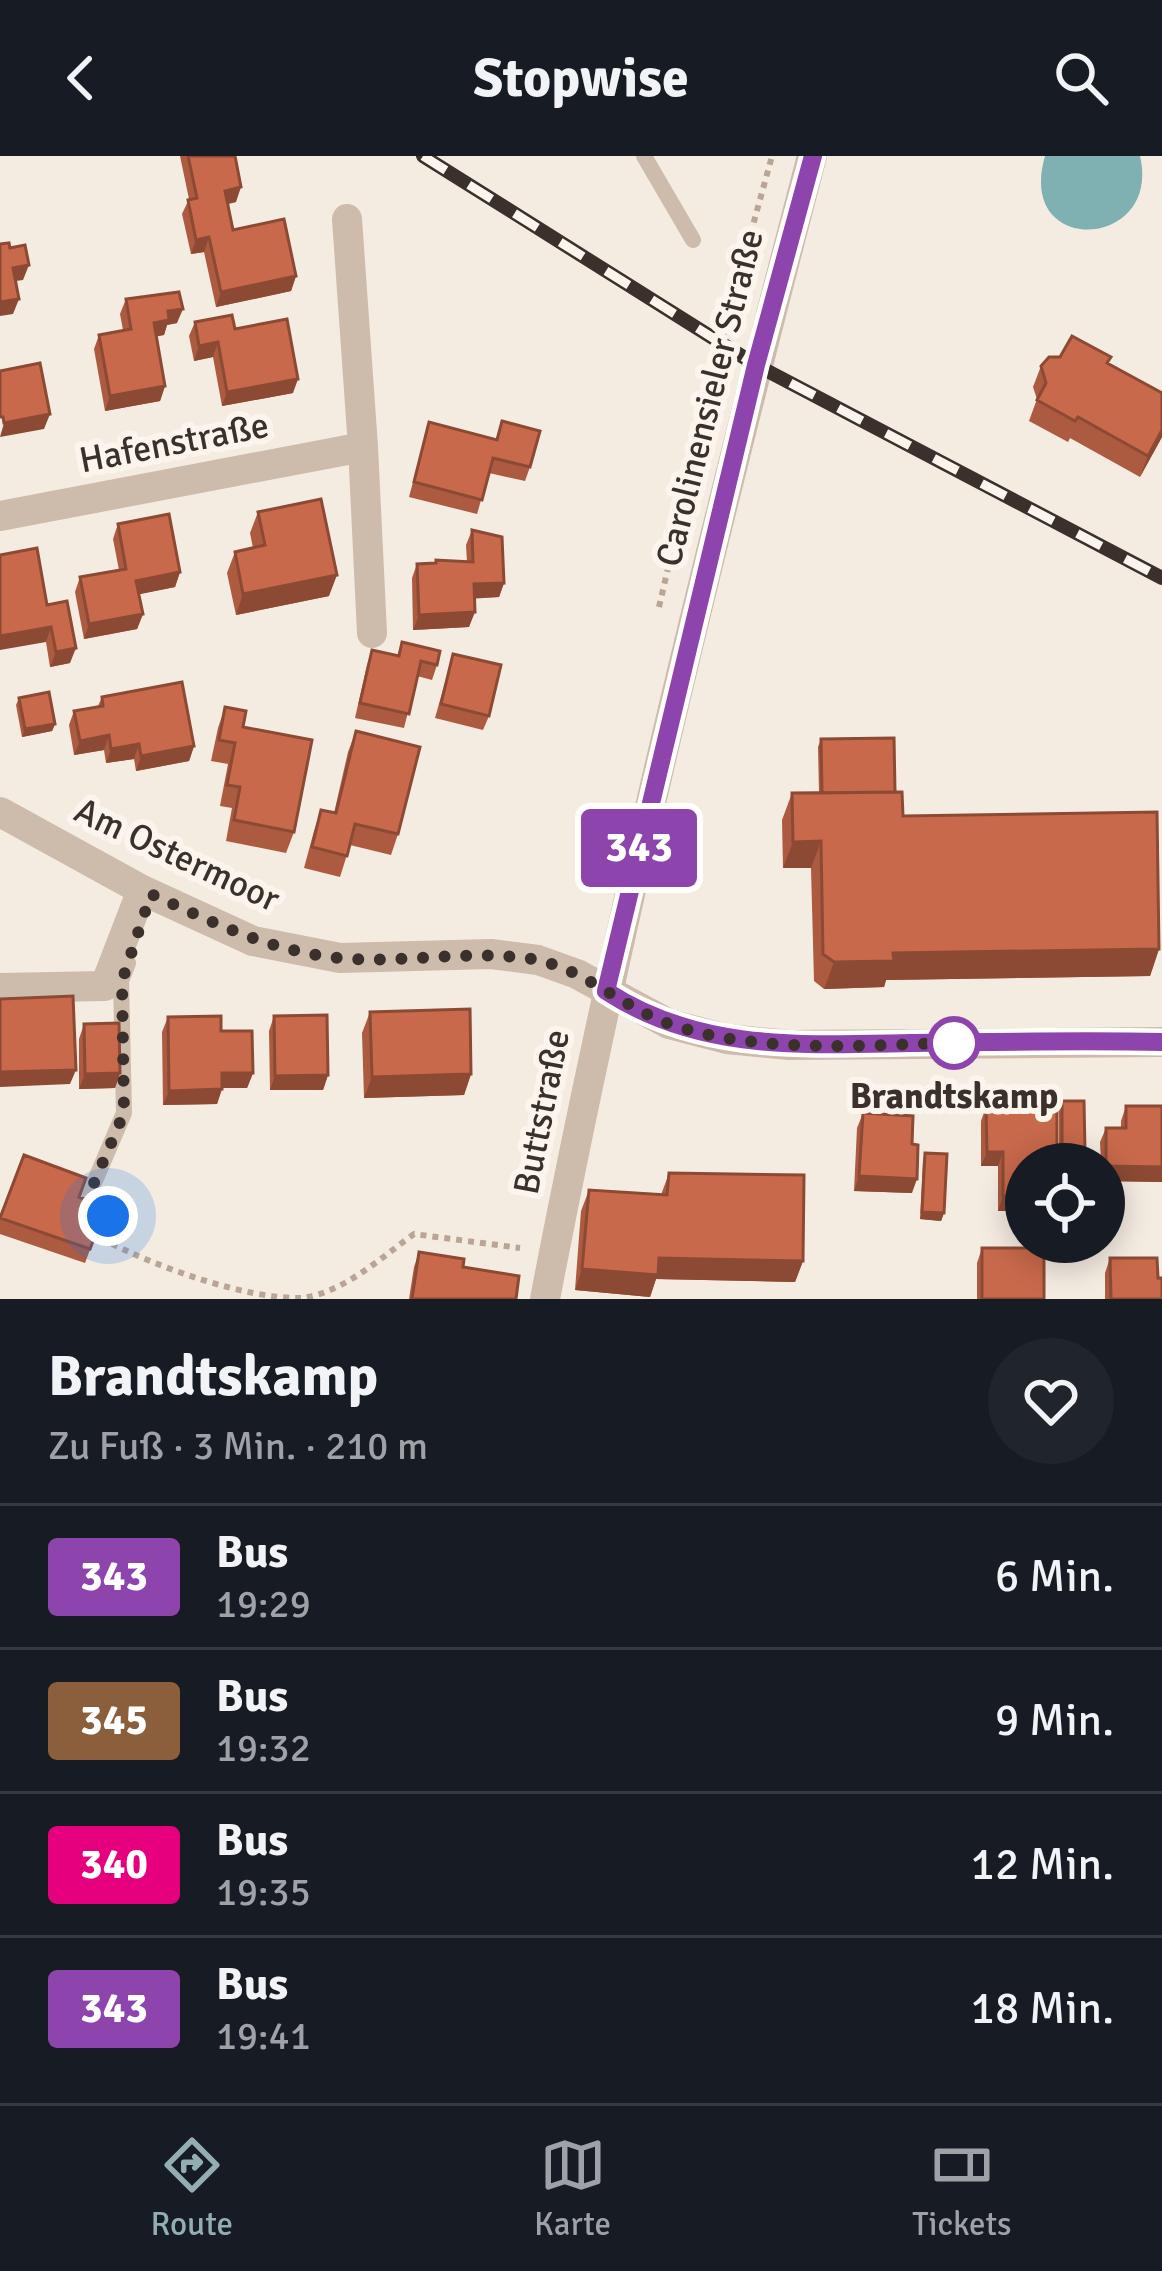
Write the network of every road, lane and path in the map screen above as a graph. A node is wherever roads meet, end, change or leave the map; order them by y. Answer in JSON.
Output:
{"nodes":[{"id":1,"x":644,"y":156,"type":"edge"},
{"id":2,"x":772,"y":156,"type":"edge"},
{"id":3,"x":812,"y":156,"type":"edge"},
{"id":4,"x":347,"y":219,"type":"dead end"},
{"id":5,"x":693,"y":240,"type":"dead end"},
{"id":6,"x":363,"y":447,"type":"junction"},
{"id":7,"x":0,"y":516,"type":"edge"},
{"id":8,"x":659,"y":609,"type":"dead end"},
{"id":9,"x":371,"y":633,"type":"dead end"},
{"id":10,"x":684,"y":660,"type":"joint"},
{"id":11,"x":0,"y":812,"type":"edge"},
{"id":12,"x":147,"y":892,"type":"junction"},
{"id":13,"x":0,"y":988,"type":"edge"},
{"id":14,"x":606,"y":991,"type":"junction"},
{"id":15,"x":1162,"y":1042,"type":"edge"},
{"id":16,"x":88,"y":1197,"type":"joint"},
{"id":17,"x":554,"y":1253,"type":"junction"},
{"id":18,"x":545,"y":1299,"type":"edge"}],
"edges":[{"from":1,"to":5,"type":"lane"},
{"from":2,"to":8,"type":"path"},
{"from":3,"to":10,"type":"street","name":"Carolinensieler Straße"},
{"from":4,"to":6,"type":"street"},
{"from":6,"to":7,"type":"street","name":"Hafenstraße"},
{"from":6,"to":9,"type":"street"},
{"from":10,"to":14,"type":"street","name":"Buttstraße"},
{"from":11,"to":12,"type":"street","name":"Am Ostermoor"},
{"from":12,"to":13,"type":"street"},
{"from":12,"to":14,"type":"street","name":"Am Ostermoor"},
{"from":12,"to":16,"type":"lane"},
{"from":14,"to":15,"type":"street"},
{"from":14,"to":17,"type":"street","name":"Buttstraße"},
{"from":16,"to":17,"type":"path"},
{"from":17,"to":18,"type":"street","name":"Buttstraße"}]}
